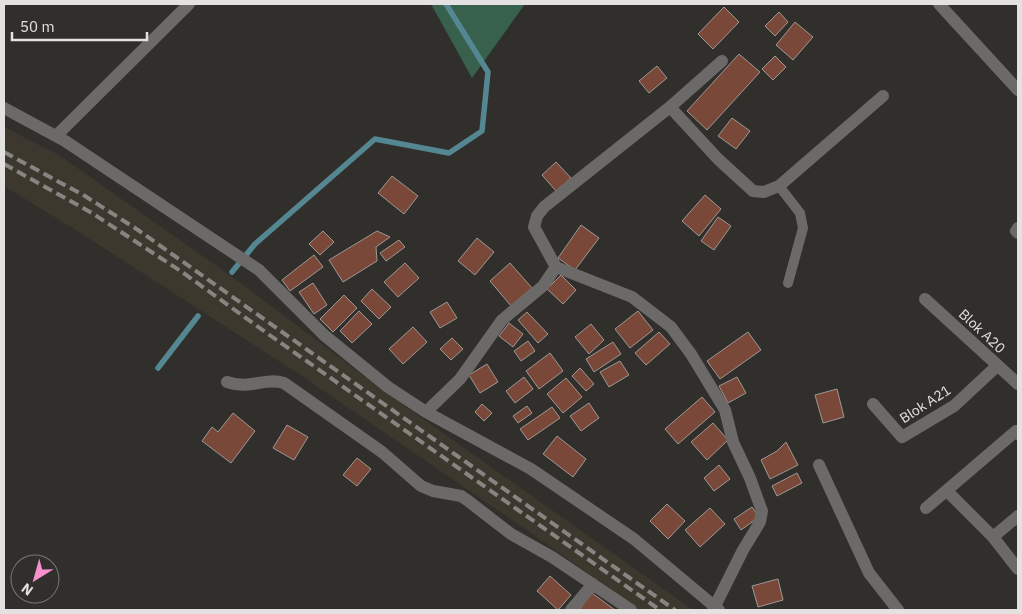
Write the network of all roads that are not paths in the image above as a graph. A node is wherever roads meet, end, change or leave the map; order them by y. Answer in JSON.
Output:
{"nodes":[{"id":1,"x":189,"y":4,"type":"edge"},
{"id":2,"x":939,"y":4,"type":"edge"},
{"id":3,"x":722,"y":61,"type":"dead end"},
{"id":4,"x":1018,"y":90,"type":"edge"},
{"id":5,"x":883,"y":96,"type":"dead end"},
{"id":6,"x":670,"y":107,"type":"junction"},
{"id":7,"x":4,"y":108,"type":"edge"},
{"id":8,"x":56,"y":136,"type":"junction"},
{"id":9,"x":779,"y":186,"type":"junction"},
{"id":10,"x":556,"y":267,"type":"junction"},
{"id":11,"x":788,"y":283,"type":"dead end"},
{"id":12,"x":926,"y":299,"type":"dead end"},
{"id":13,"x":997,"y":366,"type":"junction"},
{"id":14,"x":226,"y":382,"type":"dead end"},
{"id":15,"x":1018,"y":384,"type":"edge"},
{"id":16,"x":873,"y":404,"type":"dead end"},
{"id":17,"x":426,"y":412,"type":"junction"},
{"id":18,"x":1018,"y":434,"type":"edge"},
{"id":19,"x":818,"y":466,"type":"dead end"},
{"id":20,"x":947,"y":491,"type":"junction"},
{"id":21,"x":926,"y":508,"type":"dead end"},
{"id":22,"x":1018,"y":516,"type":"edge"},
{"id":23,"x":994,"y":537,"type":"junction"},
{"id":24,"x":1018,"y":569,"type":"edge"},
{"id":25,"x":592,"y":584,"type":"junction"},
{"id":26,"x":716,"y":609,"type":"edge"},
{"id":27,"x":571,"y":610,"type":"edge"},
{"id":28,"x":631,"y":610,"type":"edge"},
{"id":29,"x":898,"y":610,"type":"edge"}],
"edges":[{"from":1,"to":8,"type":"street"},
{"from":2,"to":4,"type":"street"},
{"from":3,"to":6,"type":"street"},
{"from":5,"to":9,"type":"street"},
{"from":6,"to":9,"type":"street"},
{"from":6,"to":10,"type":"street"},
{"from":7,"to":8,"type":"street"},
{"from":8,"to":17,"type":"street"},
{"from":9,"to":11,"type":"lane"},
{"from":10,"to":17,"type":"street"},
{"from":10,"to":26,"type":"street"},
{"from":12,"to":13,"type":"street","name":"Blok A20"},
{"from":13,"to":15,"type":"street","name":"Blok A20"},
{"from":13,"to":16,"type":"street","name":"Blok A21"},
{"from":14,"to":25,"type":"street"},
{"from":17,"to":26,"type":"street"},
{"from":18,"to":20,"type":"street"},
{"from":19,"to":29,"type":"street"},
{"from":20,"to":21,"type":"street"},
{"from":20,"to":23,"type":"street"},
{"from":22,"to":23,"type":"street"},
{"from":23,"to":24,"type":"street"},
{"from":25,"to":27,"type":"street"},
{"from":25,"to":28,"type":"street"}]}
